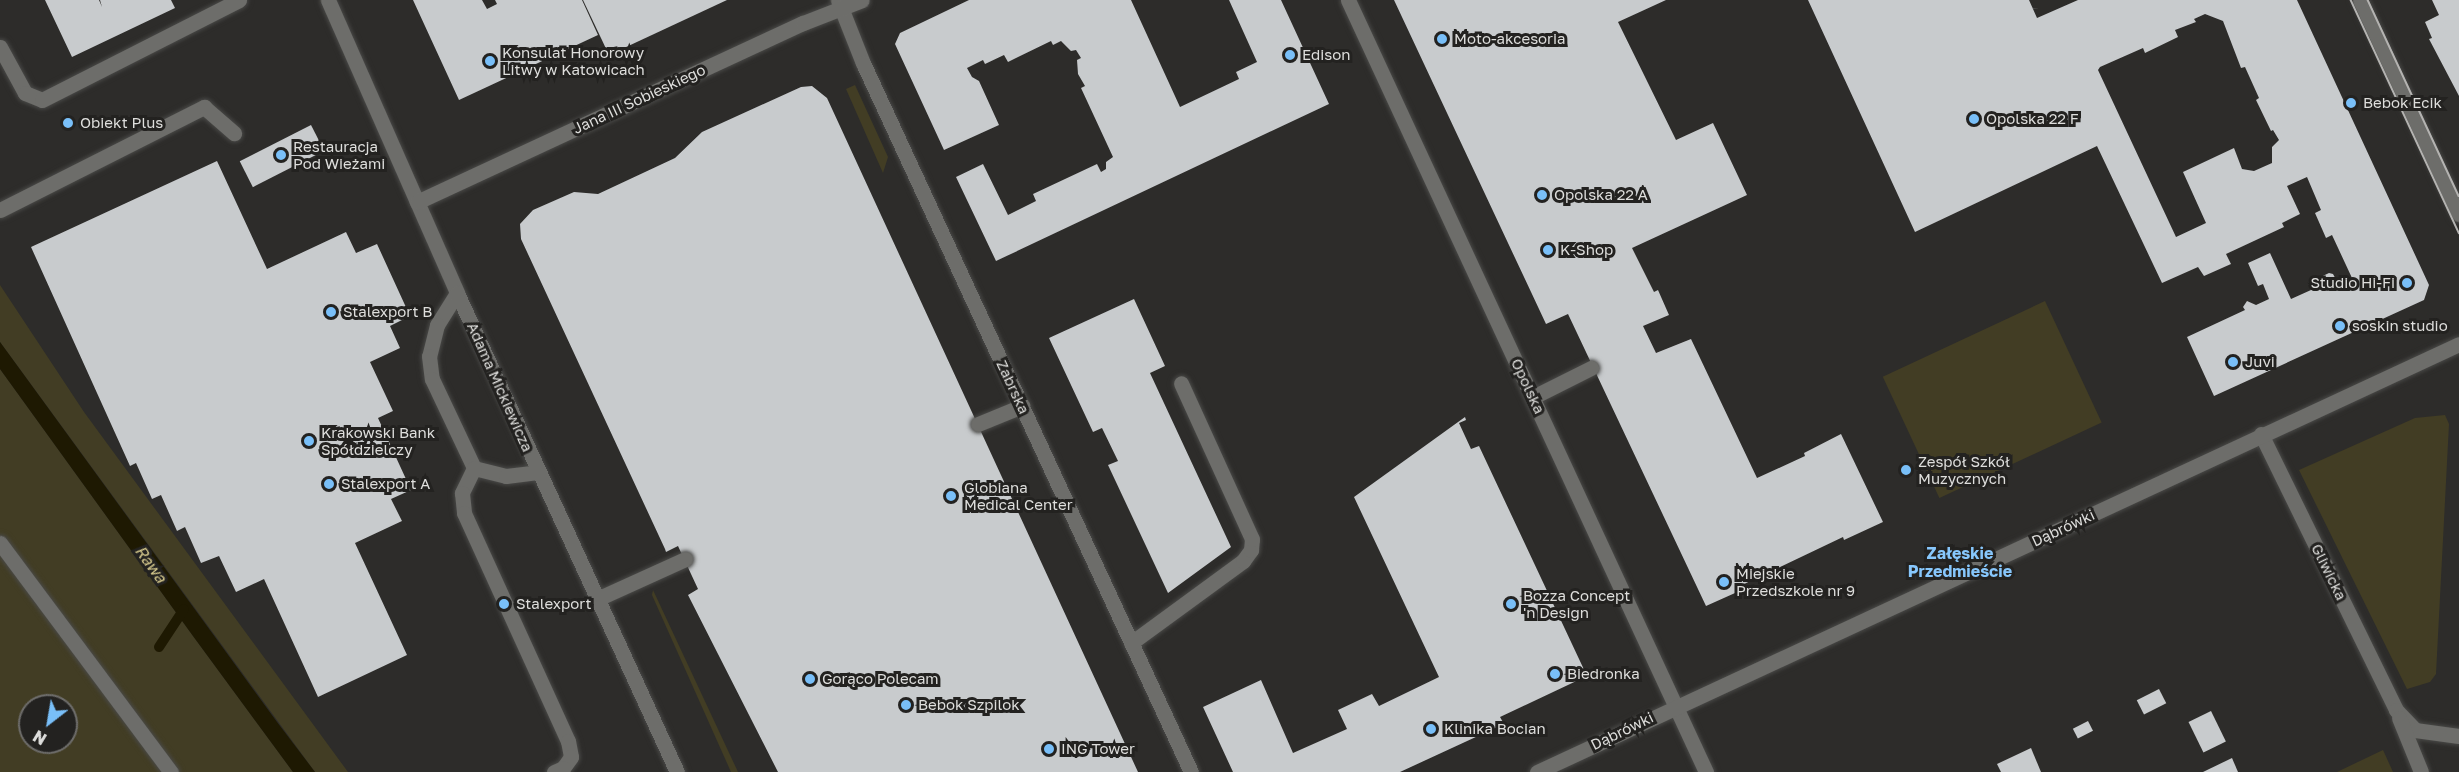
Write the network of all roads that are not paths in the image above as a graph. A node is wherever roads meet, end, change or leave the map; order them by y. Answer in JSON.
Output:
{"nodes":[{"id":1,"x":239,"y":0,"type":"edge"},
{"id":2,"x":328,"y":0,"type":"edge"},
{"id":3,"x":862,"y":0,"type":"edge"},
{"id":4,"x":1348,"y":0,"type":"edge"},
{"id":5,"x":2360,"y":0,"type":"edge"},
{"id":6,"x":839,"y":4,"type":"edge"},
{"id":7,"x":0,"y":47,"type":"edge"},
{"id":8,"x":234,"y":133,"type":"dead end"},
{"id":9,"x":417,"y":202,"type":"junction"},
{"id":10,"x":0,"y":210,"type":"edge"},
{"id":11,"x":2459,"y":214,"type":"edge"},
{"id":12,"x":457,"y":293,"type":"junction"},
{"id":13,"x":2459,"y":344,"type":"edge"},
{"id":14,"x":1591,"y":368,"type":"dead end"},
{"id":15,"x":1181,"y":383,"type":"dead end"},
{"id":16,"x":1533,"y":397,"type":"junction"},
{"id":17,"x":1022,"y":406,"type":"junction"},
{"id":18,"x":978,"y":424,"type":"dead end"},
{"id":19,"x":2261,"y":434,"type":"junction"},
{"id":20,"x":474,"y":468,"type":"junction"},
{"id":21,"x":538,"y":472,"type":"junction"},
{"id":22,"x":0,"y":543,"type":"edge"},
{"id":23,"x":685,"y":559,"type":"dead end"},
{"id":24,"x":597,"y":599,"type":"junction"},
{"id":25,"x":1131,"y":643,"type":"junction"},
{"id":26,"x":1677,"y":705,"type":"junction"},
{"id":27,"x":2396,"y":710,"type":"junction"},
{"id":28,"x":2459,"y":736,"type":"edge"},
{"id":29,"x":171,"y":772,"type":"edge"},
{"id":30,"x":554,"y":772,"type":"edge"},
{"id":31,"x":677,"y":772,"type":"edge"},
{"id":32,"x":1191,"y":772,"type":"edge"},
{"id":33,"x":1537,"y":772,"type":"edge"},
{"id":34,"x":1706,"y":772,"type":"edge"},
{"id":35,"x":2421,"y":772,"type":"edge"}],
"edges":[{"from":1,"to":7,"type":"street"},
{"from":2,"to":9,"type":"street","name":"Adama Mickiewicza"},
{"from":3,"to":6,"type":"street","name":"Jana III Sobieskiego"},
{"from":4,"to":16,"type":"street","name":"Opolska"},
{"from":5,"to":11,"type":"street"},
{"from":6,"to":9,"type":"street","name":"Jana III Sobieskiego"},
{"from":6,"to":17,"type":"street","name":"Zabrska"},
{"from":8,"to":10,"type":"street"},
{"from":9,"to":12,"type":"street","name":"Adama Mickiewicza"},
{"from":12,"to":20,"type":"street"},
{"from":12,"to":21,"type":"street","name":"Adama Mickiewicza"},
{"from":13,"to":19,"type":"street","name":"Dąbrówki"},
{"from":14,"to":16,"type":"street"},
{"from":15,"to":25,"type":"street"},
{"from":16,"to":26,"type":"street","name":"Opolska"},
{"from":17,"to":18,"type":"street"},
{"from":17,"to":25,"type":"street","name":"Zabrska"},
{"from":19,"to":26,"type":"street","name":"Dąbrówki"},
{"from":19,"to":27,"type":"street","name":"Gliwicka"},
{"from":20,"to":21,"type":"street"},
{"from":20,"to":30,"type":"street"},
{"from":21,"to":24,"type":"street","name":"Adama Mickiewicza"},
{"from":22,"to":29,"type":"street"},
{"from":23,"to":24,"type":"street"},
{"from":24,"to":31,"type":"street","name":"Adama Mickiewicza"},
{"from":25,"to":32,"type":"street","name":"Zabrska"},
{"from":26,"to":33,"type":"street","name":"Dąbrówki"},
{"from":26,"to":34,"type":"street","name":"Opolska"},
{"from":27,"to":28,"type":"street","name":"Gliwicka"},
{"from":27,"to":35,"type":"street","name":"Gliwicka"}]}
